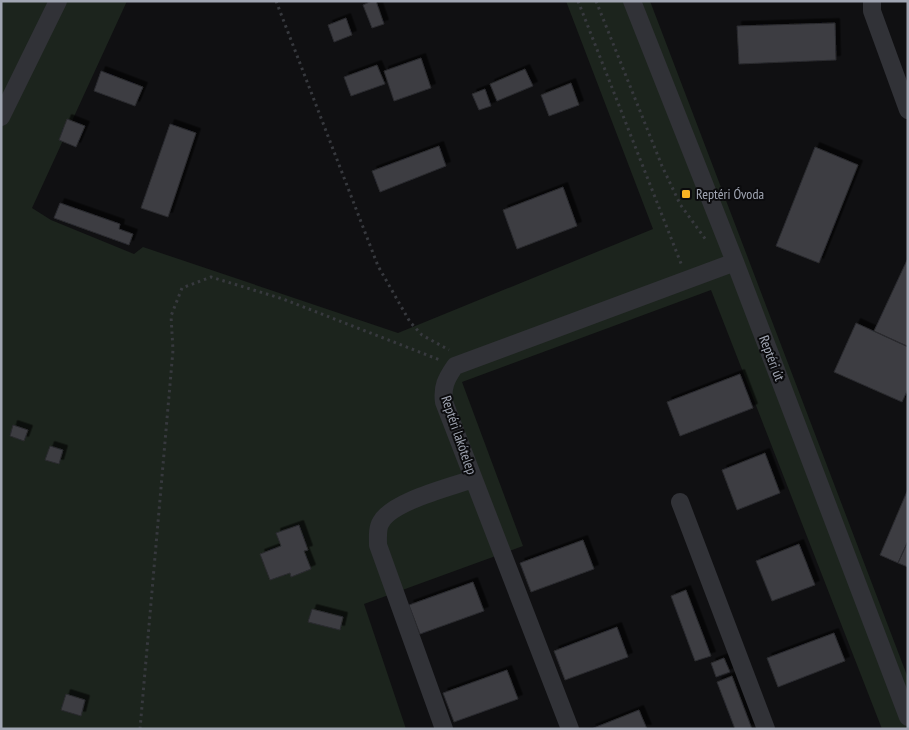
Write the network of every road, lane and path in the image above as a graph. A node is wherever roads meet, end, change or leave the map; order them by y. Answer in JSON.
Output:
{"nodes":[{"id":1,"x":58,"y":1,"type":"edge"},
{"id":2,"x":276,"y":1,"type":"edge"},
{"id":3,"x":578,"y":1,"type":"edge"},
{"id":4,"x":596,"y":1,"type":"edge"},
{"id":5,"x":632,"y":1,"type":"edge"},
{"id":6,"x":872,"y":1,"type":"edge"},
{"id":7,"x":907,"y":106,"type":"edge"},
{"id":8,"x":1,"y":117,"type":"edge"},
{"id":9,"x":728,"y":265,"type":"junction"},
{"id":10,"x":688,"y":280,"type":"junction"},
{"id":11,"x":463,"y":363,"type":"junction"},
{"id":12,"x":473,"y":479,"type":"junction"},
{"id":13,"x":680,"y":502,"type":"dead end"},
{"id":14,"x":908,"y":717,"type":"edge"},
{"id":15,"x":140,"y":729,"type":"edge"},
{"id":16,"x":444,"y":729,"type":"edge"},
{"id":17,"x":570,"y":729,"type":"edge"},
{"id":18,"x":766,"y":729,"type":"edge"}],
"edges":[{"from":1,"to":8,"type":"street"},
{"from":2,"to":11,"type":"path"},
{"from":3,"to":10,"type":"path"},
{"from":4,"to":9,"type":"path"},
{"from":5,"to":9,"type":"street","name":"Reptéri út"},
{"from":6,"to":7,"type":"street"},
{"from":9,"to":10,"type":"street"},
{"from":9,"to":14,"type":"street","name":"Reptéri út"},
{"from":10,"to":11,"type":"street"},
{"from":11,"to":12,"type":"street","name":"Reptéri lakótelep"},
{"from":11,"to":15,"type":"path"},
{"from":12,"to":16,"type":"street"},
{"from":12,"to":17,"type":"street","name":"Reptéri lakótelep"},
{"from":13,"to":18,"type":"street"}]}
